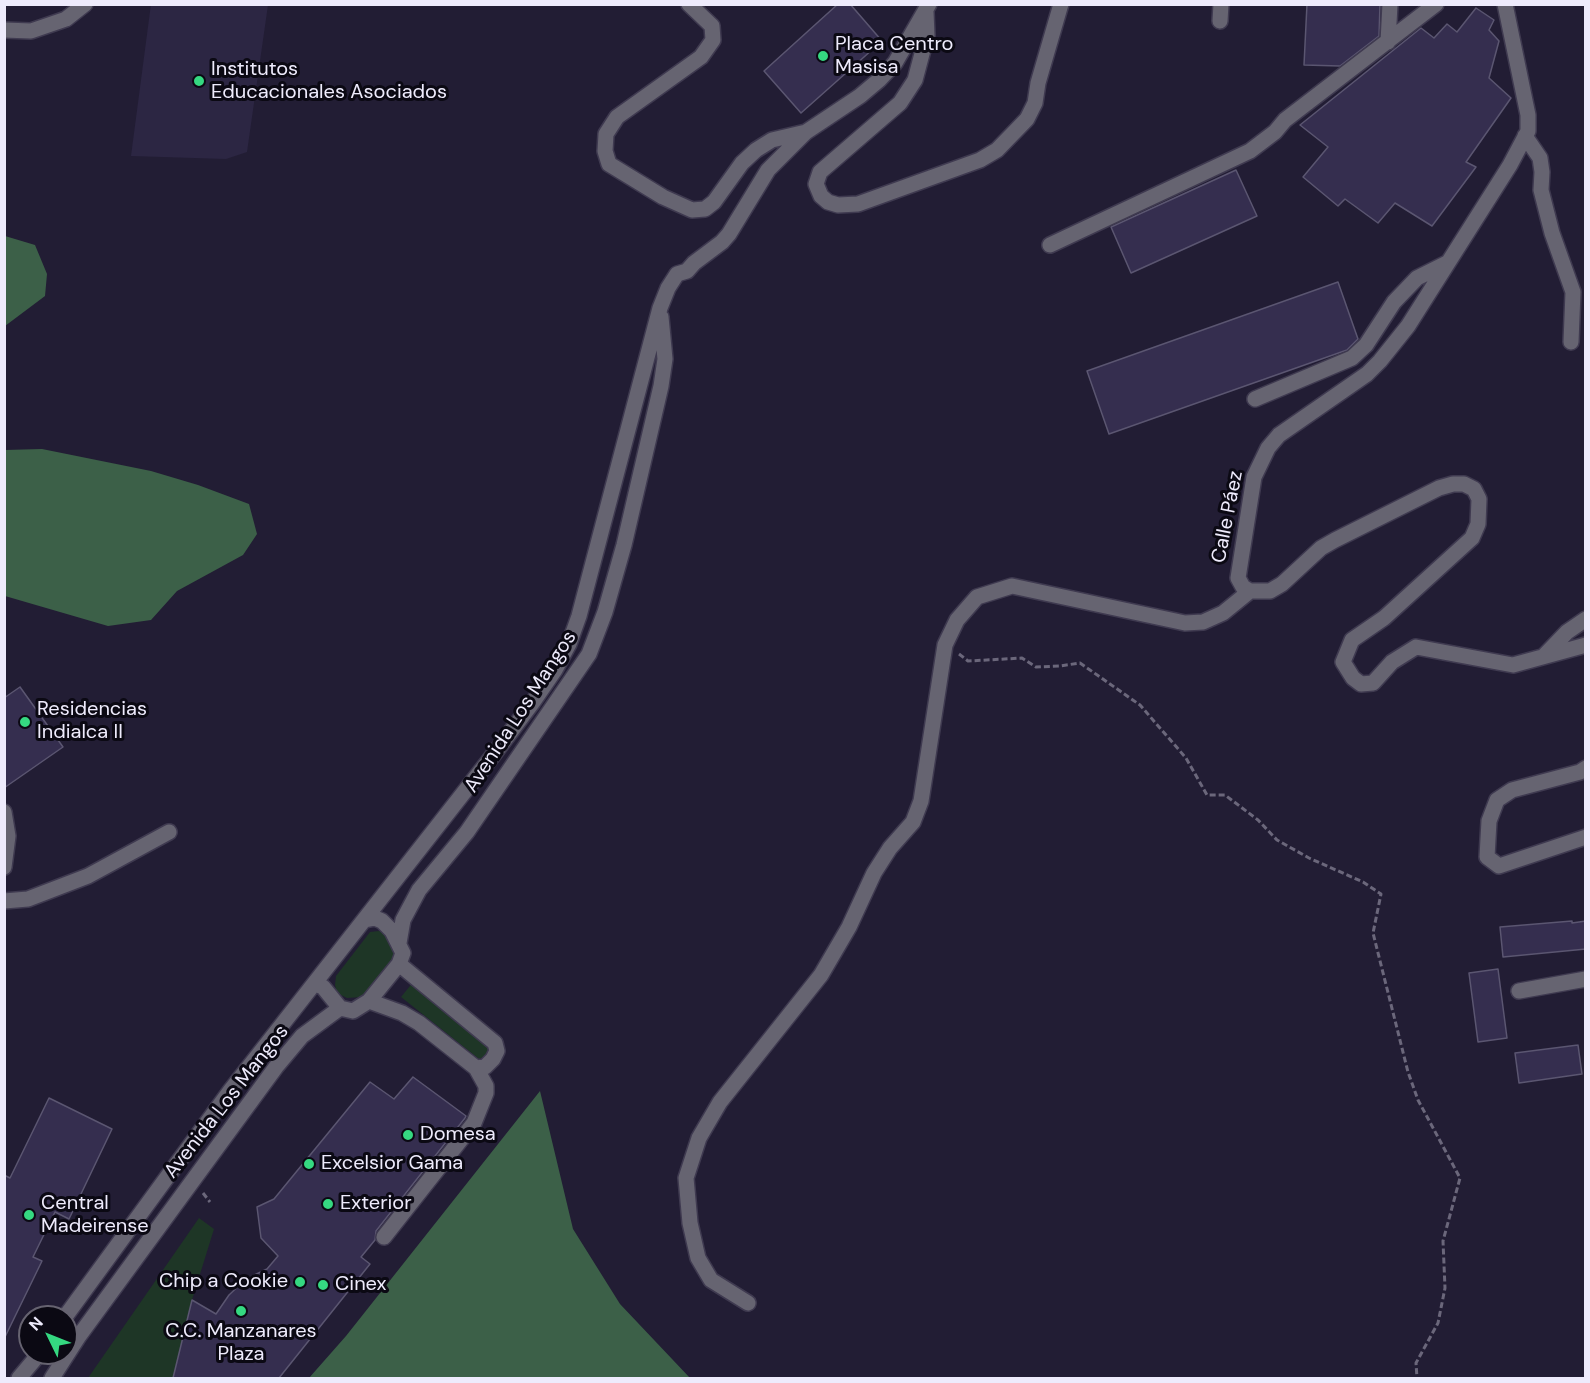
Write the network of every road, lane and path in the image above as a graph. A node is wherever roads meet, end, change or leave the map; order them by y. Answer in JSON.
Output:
{"nodes":[{"id":1,"x":85,"y":4,"type":"edge"},
{"id":2,"x":688,"y":4,"type":"edge"},
{"id":3,"x":1061,"y":4,"type":"edge"},
{"id":4,"x":1221,"y":4,"type":"edge"},
{"id":5,"x":1390,"y":4,"type":"edge"},
{"id":6,"x":1436,"y":4,"type":"edge"},
{"id":7,"x":1505,"y":4,"type":"edge"},
{"id":8,"x":927,"y":8,"type":"edge"},
{"id":9,"x":1220,"y":21,"type":"dead end"},
{"id":10,"x":4,"y":30,"type":"edge"},
{"id":11,"x":1388,"y":42,"type":"junction"},
{"id":12,"x":806,"y":132,"type":"junction"},
{"id":13,"x":1525,"y":136,"type":"junction"},
{"id":14,"x":1050,"y":245,"type":"dead end"},
{"id":15,"x":1447,"y":262,"type":"junction"},
{"id":16,"x":660,"y":308,"type":"junction"},
{"id":17,"x":1571,"y":342,"type":"dead end"},
{"id":18,"x":1255,"y":399,"type":"dead end"},
{"id":19,"x":1250,"y":591,"type":"junction"},
{"id":20,"x":1586,"y":619,"type":"edge"},
{"id":21,"x":945,"y":645,"type":"junction"},
{"id":22,"x":1586,"y":645,"type":"edge"},
{"id":23,"x":1542,"y":658,"type":"junction"},
{"id":24,"x":1586,"y":768,"type":"edge"},
{"id":25,"x":4,"y":812,"type":"edge"},
{"id":26,"x":169,"y":832,"type":"dead end"},
{"id":27,"x":1586,"y":837,"type":"edge"},
{"id":28,"x":4,"y":867,"type":"edge"},
{"id":29,"x":4,"y":901,"type":"edge"},
{"id":30,"x":365,"y":920,"type":"junction"},
{"id":31,"x":399,"y":943,"type":"junction"},
{"id":32,"x":399,"y":964,"type":"junction"},
{"id":33,"x":1586,"y":979,"type":"edge"},
{"id":34,"x":313,"y":986,"type":"junction"},
{"id":35,"x":1519,"y":991,"type":"dead end"},
{"id":36,"x":369,"y":1001,"type":"junction"},
{"id":37,"x":340,"y":1008,"type":"junction"},
{"id":38,"x":476,"y":1068,"type":"junction"},
{"id":39,"x":384,"y":1237,"type":"dead end"},
{"id":40,"x":748,"y":1303,"type":"dead end"},
{"id":41,"x":74,"y":1305,"type":"edge"},
{"id":42,"x":30,"y":1365,"type":"edge"},
{"id":43,"x":19,"y":1378,"type":"edge"},
{"id":44,"x":52,"y":1378,"type":"edge"},
{"id":45,"x":1417,"y":1378,"type":"edge"}],
"edges":[{"from":1,"to":10,"type":"street"},
{"from":2,"to":12,"type":"street"},
{"from":3,"to":8,"type":"street"},
{"from":4,"to":9,"type":"street"},
{"from":5,"to":11,"type":"street"},
{"from":6,"to":11,"type":"street"},
{"from":7,"to":13,"type":"street","name":"Calle Páez"},
{"from":8,"to":12,"type":"street","name":"Avenida Los Mangos"},
{"from":11,"to":14,"type":"street"},
{"from":12,"to":16,"type":"street","name":"Avenida Los Mangos"},
{"from":13,"to":15,"type":"street","name":"Calle Páez"},
{"from":13,"to":17,"type":"street"},
{"from":15,"to":18,"type":"street"},
{"from":15,"to":19,"type":"street","name":"Calle Páez"},
{"from":16,"to":30,"type":"street","name":"Avenida Los Mangos"},
{"from":16,"to":31,"type":"street","name":"Avenida Los Mangos"},
{"from":19,"to":21,"type":"street"},
{"from":19,"to":23,"type":"street"},
{"from":20,"to":23,"type":"street"},
{"from":21,"to":40,"type":"street"},
{"from":21,"to":45,"type":"path"},
{"from":22,"to":23,"type":"street"},
{"from":24,"to":27,"type":"street"},
{"from":25,"to":28,"type":"street"},
{"from":26,"to":29,"type":"street"},
{"from":30,"to":31,"type":"street"},
{"from":30,"to":34,"type":"street","name":"Avenida Los Mangos"},
{"from":31,"to":32,"type":"street","name":"Avenida Los Mangos"},
{"from":32,"to":36,"type":"street"},
{"from":32,"to":38,"type":"street"},
{"from":33,"to":35,"type":"street"},
{"from":34,"to":37,"type":"street"},
{"from":34,"to":41,"type":"street","name":"Avenida Los Mangos"},
{"from":36,"to":37,"type":"street","name":"Avenida Los Mangos"},
{"from":36,"to":38,"type":"street"},
{"from":37,"to":44,"type":"street","name":"Avenida Los Mangos"},
{"from":38,"to":39,"type":"street"},
{"from":42,"to":43,"type":"street"}]}
